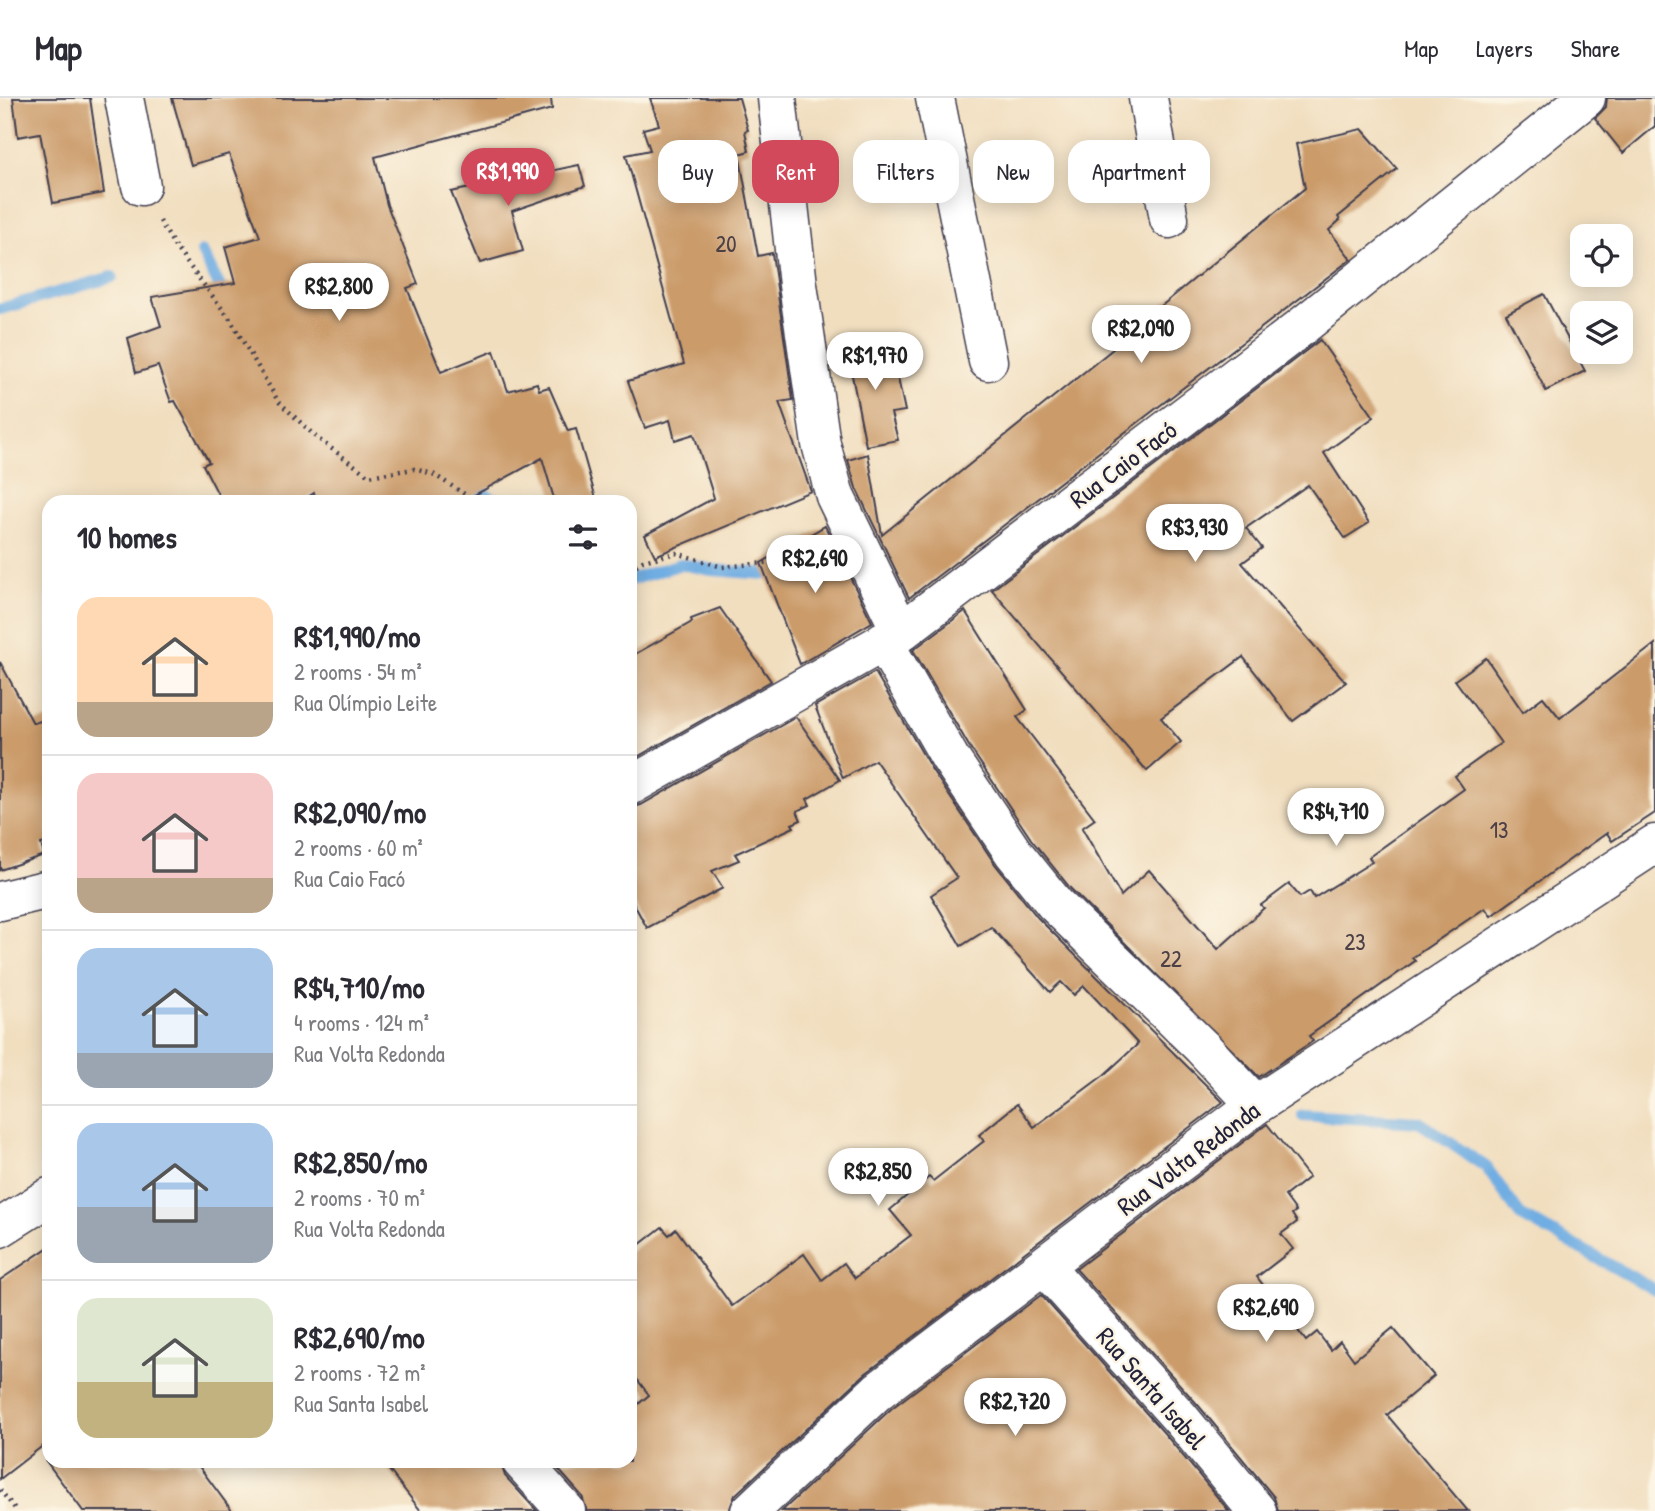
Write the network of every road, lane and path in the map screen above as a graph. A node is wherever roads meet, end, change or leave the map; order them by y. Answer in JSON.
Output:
{"nodes":[{"id":1,"x":124,"y":98,"type":"edge"},
{"id":2,"x":777,"y":98,"type":"edge"},
{"id":3,"x":935,"y":98,"type":"edge"},
{"id":4,"x":1148,"y":98,"type":"edge"},
{"id":5,"x":1586,"y":98,"type":"edge"},
{"id":6,"x":141,"y":186,"type":"joint"},
{"id":7,"x":1169,"y":219,"type":"dead end"},
{"id":8,"x":988,"y":361,"type":"dead end"},
{"id":9,"x":466,"y":495,"type":"edge"},
{"id":10,"x":856,"y":545,"type":"junction"},
{"id":11,"x":637,"y":565,"type":"edge"},
{"id":12,"x":892,"y":636,"type":"junction"},
{"id":13,"x":637,"y":782,"type":"edge"},
{"id":14,"x":1655,"y":844,"type":"edge"},
{"id":15,"x":42,"y":890,"type":"edge"},
{"id":16,"x":0,"y":901,"type":"edge"},
{"id":17,"x":1256,"y":1105,"type":"junction"},
{"id":18,"x":42,"y":1202,"type":"edge"},
{"id":19,"x":0,"y":1228,"type":"edge"},
{"id":20,"x":1045,"y":1267,"type":"junction"},
{"id":21,"x":527,"y":1468,"type":"edge"},
{"id":22,"x":0,"y":1490,"type":"edge"},
{"id":23,"x":17,"y":1511,"type":"edge"},
{"id":24,"x":566,"y":1511,"type":"edge"},
{"id":25,"x":750,"y":1511,"type":"edge"},
{"id":26,"x":1257,"y":1511,"type":"edge"}],
"edges":[{"from":1,"to":6,"type":"street"},
{"from":2,"to":10,"type":"street"},
{"from":3,"to":8,"type":"street"},
{"from":4,"to":7,"type":"street"},
{"from":5,"to":12,"type":"street","name":"Rua Caio Facó"},
{"from":6,"to":9,"type":"path"},
{"from":10,"to":11,"type":"path"},
{"from":10,"to":12,"type":"street"},
{"from":12,"to":13,"type":"street","name":"Rua Caio Facó"},
{"from":12,"to":17,"type":"street"},
{"from":14,"to":17,"type":"street","name":"Rua Volta Redonda"},
{"from":15,"to":16,"type":"street"},
{"from":17,"to":20,"type":"street","name":"Rua Volta Redonda"},
{"from":18,"to":19,"type":"street"},
{"from":20,"to":25,"type":"street","name":"Rua Volta Redonda"},
{"from":20,"to":26,"type":"street","name":"Rua Santa Isabel"},
{"from":21,"to":24,"type":"street"},
{"from":22,"to":23,"type":"path"}]}
